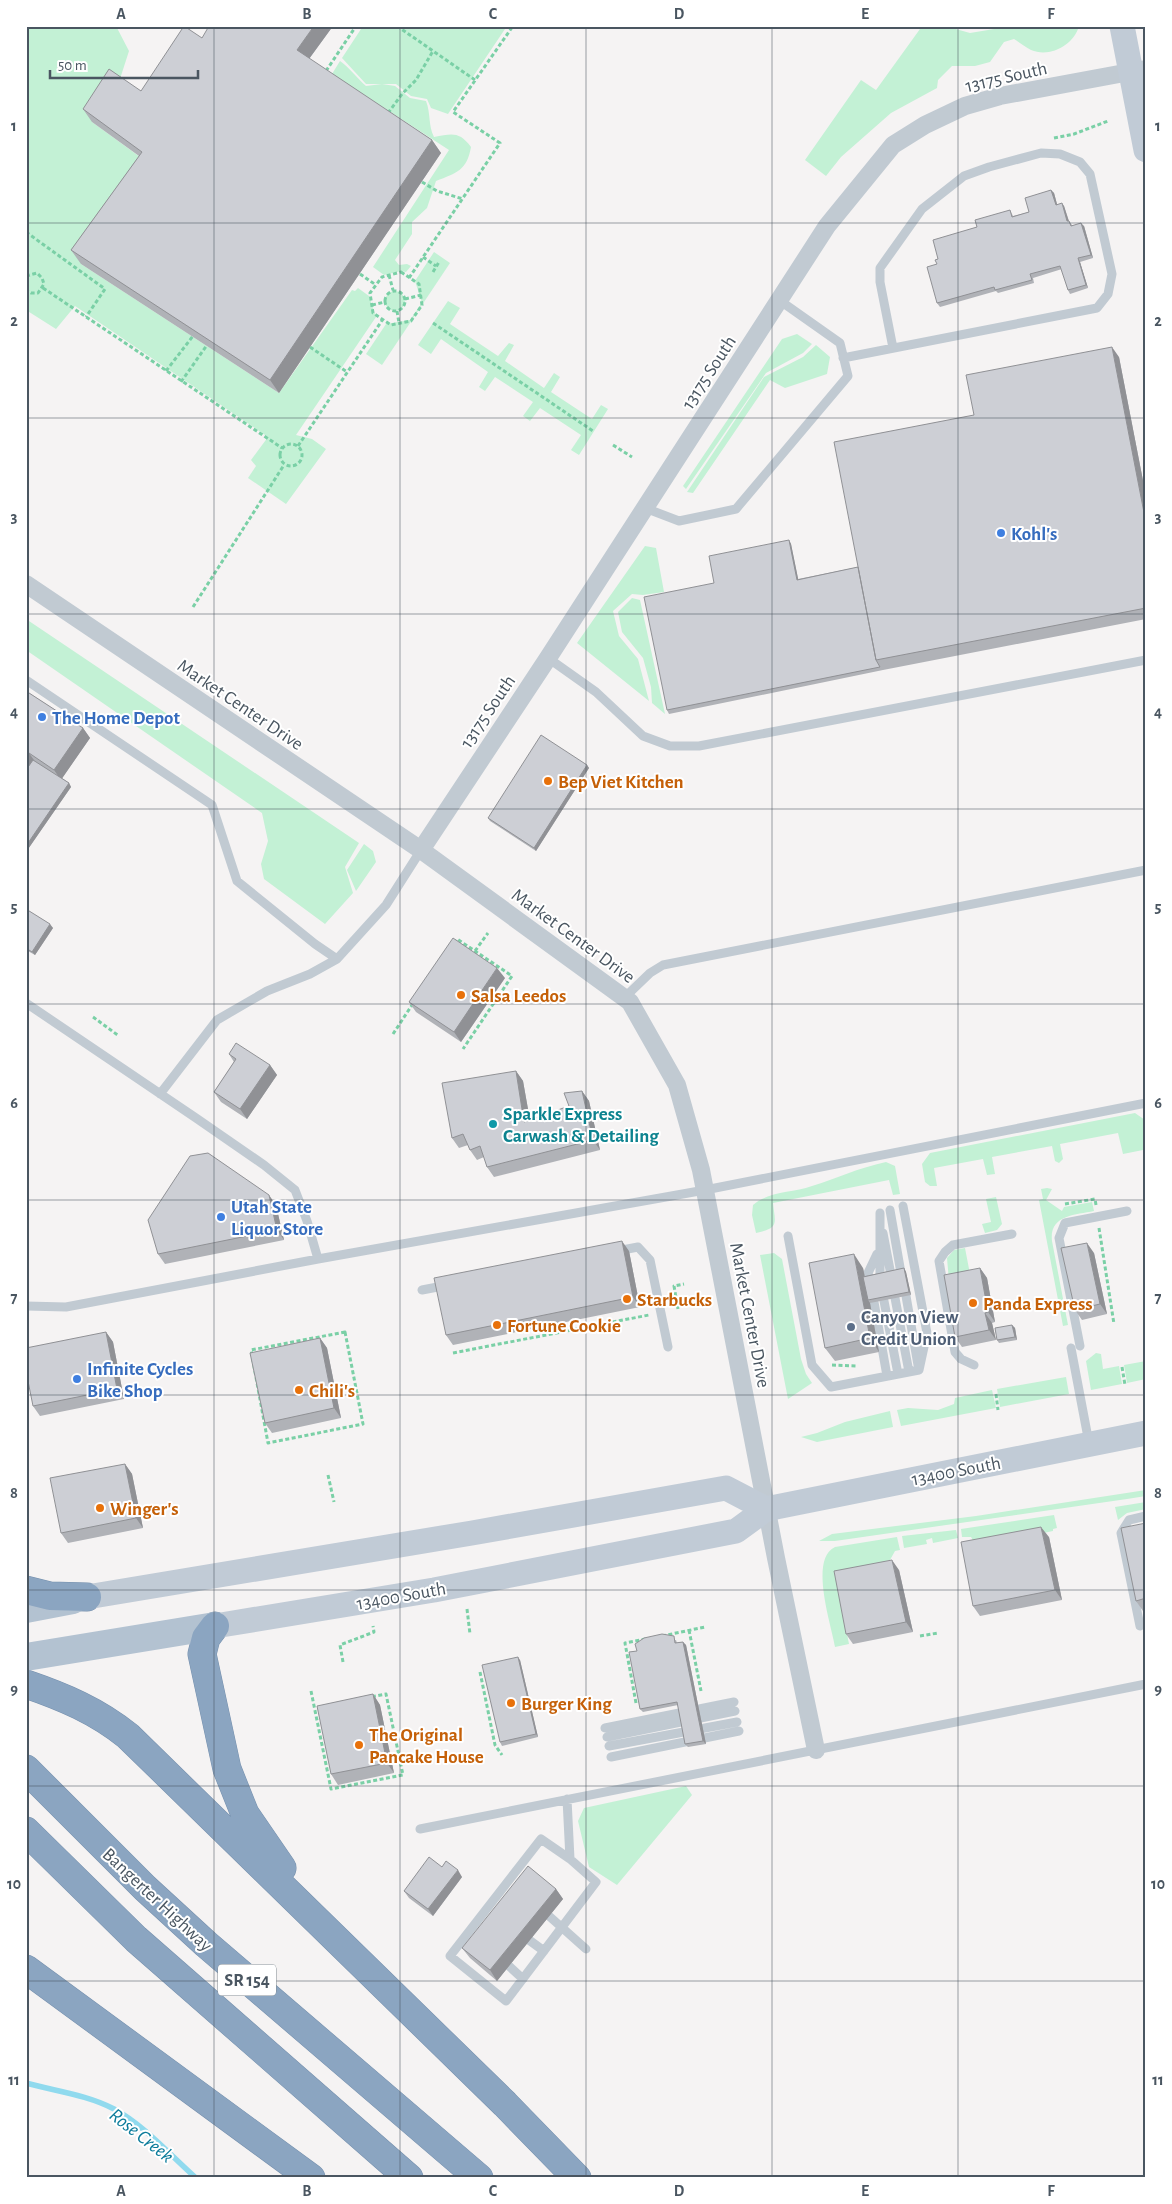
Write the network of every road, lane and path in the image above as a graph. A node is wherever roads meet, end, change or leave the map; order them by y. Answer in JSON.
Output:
{"nodes":[{"id":1,"x":356,"y":26,"type":"edge"},
{"id":2,"x":397,"y":26,"type":"edge"},
{"id":3,"x":513,"y":26,"type":"edge"},
{"id":4,"x":1122,"y":26,"type":"edge"},
{"id":5,"x":433,"y":51,"type":"junction"},
{"id":6,"x":326,"y":71,"type":"edge"},
{"id":7,"x":1138,"y":71,"type":"edge"},
{"id":8,"x":475,"y":80,"type":"junction"},
{"id":9,"x":386,"y":116,"type":"edge"},
{"id":10,"x":1108,"y":121,"type":"dead end"},
{"id":11,"x":1046,"y":140,"type":"dead end"},
{"id":12,"x":1146,"y":150,"type":"edge"},
{"id":13,"x":422,"y":182,"type":"dead end"},
{"id":14,"x":463,"y":199,"type":"junction"},
{"id":15,"x":26,"y":232,"type":"edge"},
{"id":16,"x":423,"y":257,"type":"junction"},
{"id":17,"x":439,"y":262,"type":"dead end"},
{"id":18,"x":436,"y":266,"type":"junction"},
{"id":19,"x":433,"y":272,"type":"dead end"},
{"id":20,"x":360,"y":274,"type":"dead end"},
{"id":21,"x":389,"y":275,"type":"junction"},
{"id":22,"x":26,"y":276,"type":"edge"},
{"id":23,"x":409,"y":278,"type":"junction"},
{"id":24,"x":376,"y":284,"type":"junction"},
{"id":25,"x":43,"y":288,"type":"junction"},
{"id":26,"x":393,"y":290,"type":"junction"},
{"id":27,"x":27,"y":292,"type":"edge"},
{"id":28,"x":421,"y":295,"type":"junction"},
{"id":29,"x":405,"y":298,"type":"junction"},
{"id":30,"x":779,"y":300,"type":"junction"},
{"id":31,"x":384,"y":302,"type":"junction"},
{"id":32,"x":372,"y":305,"type":"junction"},
{"id":33,"x":397,"y":311,"type":"junction"},
{"id":34,"x":86,"y":317,"type":"junction"},
{"id":35,"x":382,"y":319,"type":"junction"},
{"id":36,"x":432,"y":322,"type":"dead end"},
{"id":37,"x":399,"y":323,"type":"junction"},
{"id":38,"x":193,"y":336,"type":"edge"},
{"id":39,"x":206,"y":345,"type":"edge"},
{"id":40,"x":310,"y":347,"type":"dead end"},
{"id":41,"x":893,"y":348,"type":"junction"},
{"id":42,"x":843,"y":358,"type":"junction"},
{"id":43,"x":166,"y":371,"type":"junction"},
{"id":44,"x":347,"y":372,"type":"junction"},
{"id":45,"x":181,"y":382,"type":"junction"},
{"id":46,"x":593,"y":431,"type":"dead end"},
{"id":47,"x":613,"y":445,"type":"dead end"},
{"id":48,"x":298,"y":446,"type":"junction"},
{"id":49,"x":282,"y":448,"type":"junction"},
{"id":50,"x":632,"y":457,"type":"dead end"},
{"id":51,"x":284,"y":464,"type":"junction"},
{"id":52,"x":645,"y":508,"type":"junction"},
{"id":53,"x":26,"y":584,"type":"edge"},
{"id":54,"x":193,"y":607,"type":"dead end"},
{"id":55,"x":548,"y":658,"type":"junction"},
{"id":56,"x":1146,"y":660,"type":"edge"},
{"id":57,"x":26,"y":680,"type":"edge"},
{"id":58,"x":421,"y":850,"type":"junction"},
{"id":59,"x":1146,"y":870,"type":"edge"},
{"id":60,"x":488,"y":933,"type":"dead end"},
{"id":61,"x":452,"y":947,"type":"edge"},
{"id":62,"x":475,"y":951,"type":"junction"},
{"id":63,"x":337,"y":959,"type":"junction"},
{"id":64,"x":420,"y":994,"type":"edge"},
{"id":65,"x":624,"y":998,"type":"junction"},
{"id":66,"x":26,"y":1003,"type":"edge"},
{"id":67,"x":93,"y":1017,"type":"dead end"},
{"id":68,"x":393,"y":1034,"type":"dead end"},
{"id":69,"x":119,"y":1036,"type":"dead end"},
{"id":70,"x":463,"y":1049,"type":"dead end"},
{"id":71,"x":160,"y":1094,"type":"junction"},
{"id":72,"x":1146,"y":1103,"type":"edge"},
{"id":73,"x":705,"y":1190,"type":"junction"},
{"id":74,"x":1065,"y":1204,"type":"dead end"},
{"id":75,"x":903,"y":1206,"type":"dead end"},
{"id":76,"x":890,"y":1210,"type":"dead end"},
{"id":77,"x":1127,"y":1211,"type":"dead end"},
{"id":78,"x":1098,"y":1217,"type":"junction"},
{"id":79,"x":1012,"y":1234,"type":"dead end"},
{"id":80,"x":788,"y":1236,"type":"dead end"},
{"id":81,"x":879,"y":1248,"type":"junction"},
{"id":82,"x":608,"y":1253,"type":"edge"},
{"id":83,"x":318,"y":1259,"type":"junction"},
{"id":84,"x":901,"y":1273,"type":"edge"},
{"id":85,"x":890,"y":1275,"type":"edge"},
{"id":86,"x":880,"y":1277,"type":"edge"},
{"id":87,"x":870,"y":1279,"type":"edge"},
{"id":88,"x":461,"y":1282,"type":"edge"},
{"id":89,"x":684,"y":1284,"type":"dead end"},
{"id":90,"x":422,"y":1290,"type":"dead end"},
{"id":91,"x":906,"y":1296,"type":"edge"},
{"id":92,"x":895,"y":1298,"type":"edge"},
{"id":93,"x":26,"y":1306,"type":"edge"},
{"id":94,"x":678,"y":1309,"type":"dead end"},
{"id":95,"x":651,"y":1314,"type":"dead end"},
{"id":96,"x":1114,"y":1324,"type":"dead end"},
{"id":97,"x":668,"y":1347,"type":"dead end"},
{"id":98,"x":251,"y":1350,"type":"joint"},
{"id":99,"x":454,"y":1353,"type":"dead end"},
{"id":100,"x":829,"y":1362,"type":"edge"},
{"id":101,"x":974,"y":1365,"type":"dead end"},
{"id":102,"x":858,"y":1366,"type":"dead end"},
{"id":103,"x":1122,"y":1367,"type":"dead end"},
{"id":104,"x":919,"y":1370,"type":"junction"},
{"id":105,"x":909,"y":1372,"type":"junction"},
{"id":106,"x":898,"y":1374,"type":"junction"},
{"id":107,"x":888,"y":1376,"type":"junction"},
{"id":108,"x":1125,"y":1385,"type":"dead end"},
{"id":109,"x":996,"y":1394,"type":"dead end"},
{"id":110,"x":998,"y":1410,"type":"dead end"},
{"id":111,"x":1146,"y":1433,"type":"edge"},
{"id":112,"x":1089,"y":1443,"type":"junction"},
{"id":113,"x":328,"y":1475,"type":"dead end"},
{"id":114,"x":334,"y":1502,"type":"dead end"},
{"id":115,"x":766,"y":1509,"type":"junction"},
{"id":116,"x":1146,"y":1516,"type":"edge"},
{"id":117,"x":26,"y":1590,"type":"edge"},
{"id":118,"x":86,"y":1597,"type":"junction"},
{"id":119,"x":26,"y":1609,"type":"edge"},
{"id":120,"x":466,"y":1609,"type":"dead end"},
{"id":121,"x":216,"y":1626,"type":"junction"},
{"id":122,"x":373,"y":1626,"type":"dead end"},
{"id":123,"x":1140,"y":1626,"type":"dead end"},
{"id":124,"x":705,"y":1627,"type":"dead end"},
{"id":125,"x":689,"y":1630,"type":"junction"},
{"id":126,"x":938,"y":1632,"type":"dead end"},
{"id":127,"x":470,"y":1634,"type":"dead end"},
{"id":128,"x":920,"y":1636,"type":"dead end"},
{"id":129,"x":26,"y":1657,"type":"edge"},
{"id":130,"x":343,"y":1662,"type":"dead end"},
{"id":131,"x":480,"y":1672,"type":"edge"},
{"id":132,"x":26,"y":1684,"type":"edge"},
{"id":133,"x":1146,"y":1684,"type":"edge"},
{"id":134,"x":311,"y":1691,"type":"dead end"},
{"id":135,"x":701,"y":1691,"type":"dead end"},
{"id":136,"x":368,"y":1697,"type":"edge"},
{"id":137,"x":636,"y":1703,"type":"edge"},
{"id":138,"x":737,"y":1722,"type":"dead end"},
{"id":139,"x":605,"y":1728,"type":"dead end"},
{"id":140,"x":739,"y":1731,"type":"dead end"},
{"id":141,"x":816,"y":1750,"type":"junction"},
{"id":142,"x":502,"y":1755,"type":"dead end"},
{"id":143,"x":611,"y":1757,"type":"dead end"},
{"id":144,"x":26,"y":1769,"type":"edge"},
{"id":145,"x":566,"y":1799,"type":"junction"},
{"id":146,"x":420,"y":1829,"type":"dead end"},
{"id":147,"x":26,"y":1831,"type":"edge"},
{"id":148,"x":570,"y":1859,"type":"junction"},
{"id":149,"x":549,"y":1916,"type":"dead end"},
{"id":150,"x":321,"y":1924,"type":"junction"},
{"id":151,"x":562,"y":1927,"type":"junction"},
{"id":152,"x":529,"y":1940,"type":"dead end"},
{"id":153,"x":586,"y":1949,"type":"dead end"},
{"id":154,"x":544,"y":1951,"type":"junction"},
{"id":155,"x":508,"y":1966,"type":"dead end"},
{"id":156,"x":26,"y":1969,"type":"edge"},
{"id":157,"x":523,"y":1979,"type":"junction"},
{"id":158,"x":311,"y":2178,"type":"edge"},
{"id":159,"x":409,"y":2178,"type":"edge"},
{"id":160,"x":479,"y":2178,"type":"edge"},
{"id":161,"x":578,"y":2178,"type":"edge"}],
"edges":[{"from":1,"to":6,"type":"path"},
{"from":2,"to":5,"type":"path"},
{"from":3,"to":8,"type":"path"},
{"from":4,"to":7,"type":"main road"},
{"from":5,"to":8,"type":"path"},
{"from":5,"to":9,"type":"path"},
{"from":7,"to":12,"type":"main road"},
{"from":7,"to":30,"type":"street","name":"13175 South"},
{"from":8,"to":14,"type":"path"},
{"from":10,"to":11,"type":"path"},
{"from":13,"to":14,"type":"path"},
{"from":14,"to":16,"type":"path"},
{"from":15,"to":34,"type":"path"},
{"from":16,"to":18,"type":"path"},
{"from":16,"to":23,"type":"path"},
{"from":17,"to":18,"type":"path"},
{"from":18,"to":19,"type":"path"},
{"from":20,"to":24,"type":"path"},
{"from":21,"to":23,"type":"path"},
{"from":21,"to":24,"type":"path"},
{"from":21,"to":26,"type":"path"},
{"from":22,"to":25,"type":"path"},
{"from":23,"to":28,"type":"path"},
{"from":24,"to":32,"type":"path"},
{"from":25,"to":27,"type":"path"},
{"from":25,"to":34,"type":"path"},
{"from":26,"to":29,"type":"path"},
{"from":26,"to":31,"type":"path"},
{"from":28,"to":29,"type":"path"},
{"from":28,"to":37,"type":"path"},
{"from":29,"to":33,"type":"path"},
{"from":30,"to":42,"type":"lane"},
{"from":30,"to":52,"type":"street","name":"13175 South"},
{"from":31,"to":32,"type":"path"},
{"from":31,"to":33,"type":"path"},
{"from":32,"to":35,"type":"path"},
{"from":33,"to":37,"type":"path"},
{"from":34,"to":43,"type":"path"},
{"from":35,"to":37,"type":"path"},
{"from":35,"to":44,"type":"path"},
{"from":36,"to":46,"type":"path"},
{"from":38,"to":43,"type":"path"},
{"from":39,"to":45,"type":"path"},
{"from":40,"to":44,"type":"path"},
{"from":41,"to":41,"type":"lane"},
{"from":41,"to":42,"type":"lane"},
{"from":42,"to":52,"type":"lane"},
{"from":43,"to":45,"type":"path"},
{"from":44,"to":48,"type":"path"},
{"from":45,"to":49,"type":"path"},
{"from":47,"to":50,"type":"path"},
{"from":48,"to":49,"type":"path"},
{"from":48,"to":51,"type":"path"},
{"from":49,"to":51,"type":"path"},
{"from":51,"to":54,"type":"path"},
{"from":52,"to":55,"type":"street","name":"13175 South"},
{"from":53,"to":58,"type":"street","name":"Market Center Drive"},
{"from":55,"to":56,"type":"lane"},
{"from":55,"to":58,"type":"street","name":"13175 South"},
{"from":57,"to":63,"type":"lane"},
{"from":58,"to":63,"type":"lane"},
{"from":58,"to":65,"type":"street","name":"Market Center Drive"},
{"from":59,"to":65,"type":"lane"},
{"from":60,"to":62,"type":"path"},
{"from":61,"to":62,"type":"path"},
{"from":62,"to":70,"type":"path"},
{"from":63,"to":71,"type":"lane"},
{"from":64,"to":68,"type":"path"},
{"from":65,"to":73,"type":"street","name":"Market Center Drive"},
{"from":66,"to":71,"type":"lane"},
{"from":67,"to":69,"type":"path"},
{"from":71,"to":83,"type":"lane"},
{"from":72,"to":73,"type":"lane"},
{"from":73,"to":83,"type":"lane"},
{"from":73,"to":115,"type":"street","name":"Market Center Drive"},
{"from":74,"to":78,"type":"path"},
{"from":75,"to":104,"type":"lane"},
{"from":76,"to":84,"type":"lane"},
{"from":77,"to":78,"type":"lane"},
{"from":78,"to":96,"type":"path"},
{"from":78,"to":112,"type":"lane"},
{"from":79,"to":101,"type":"lane"},
{"from":80,"to":107,"type":"lane"},
{"from":81,"to":85,"type":"lane"},
{"from":81,"to":86,"type":"lane"},
{"from":81,"to":87,"type":"lane"},
{"from":82,"to":97,"type":"lane"},
{"from":83,"to":93,"type":"lane"},
{"from":88,"to":90,"type":"lane"},
{"from":89,"to":94,"type":"path"},
{"from":91,"to":104,"type":"lane"},
{"from":92,"to":105,"type":"lane"},
{"from":95,"to":99,"type":"path"},
{"from":98,"to":98,"type":"path"},
{"from":100,"to":102,"type":"path"},
{"from":103,"to":108,"type":"path"},
{"from":104,"to":105,"type":"lane"},
{"from":105,"to":106,"type":"lane"},
{"from":106,"to":107,"type":"lane"},
{"from":106,"to":107,"type":"lane"},
{"from":109,"to":110,"type":"path"},
{"from":111,"to":112,"type":"main road","name":"13400 South"},
{"from":112,"to":115,"type":"main road","name":"13400 South"},
{"from":113,"to":114,"type":"path"},
{"from":115,"to":118,"type":"main road"},
{"from":115,"to":121,"type":"main road","name":"13400 South"},
{"from":115,"to":141,"type":"street","name":"Market Center Drive"},
{"from":116,"to":123,"type":"lane"},
{"from":117,"to":118,"type":"highway"},
{"from":118,"to":119,"type":"main road"},
{"from":120,"to":127,"type":"path"},
{"from":121,"to":129,"type":"main road","name":"13400 South"},
{"from":121,"to":150,"type":"highway"},
{"from":122,"to":130,"type":"path"},
{"from":124,"to":125,"type":"path"},
{"from":125,"to":135,"type":"path"},
{"from":125,"to":137,"type":"path"},
{"from":126,"to":128,"type":"path"},
{"from":131,"to":142,"type":"path"},
{"from":132,"to":150,"type":"highway"},
{"from":133,"to":141,"type":"lane"},
{"from":134,"to":136,"type":"path"},
{"from":138,"to":139,"type":"lane"},
{"from":140,"to":143,"type":"lane"},
{"from":141,"to":145,"type":"lane"},
{"from":144,"to":160,"type":"highway","name":"Bangerter Highway","number":"SR 154"},
{"from":145,"to":146,"type":"lane"},
{"from":145,"to":148,"type":"lane"},
{"from":147,"to":159,"type":"highway","number":"SR 154"},
{"from":148,"to":151,"type":"lane"},
{"from":148,"to":157,"type":"lane"},
{"from":149,"to":151,"type":"lane"},
{"from":150,"to":161,"type":"highway"},
{"from":151,"to":153,"type":"lane"},
{"from":151,"to":154,"type":"lane"},
{"from":152,"to":154,"type":"lane"},
{"from":154,"to":157,"type":"lane"},
{"from":155,"to":157,"type":"lane"},
{"from":156,"to":158,"type":"highway"}]}
